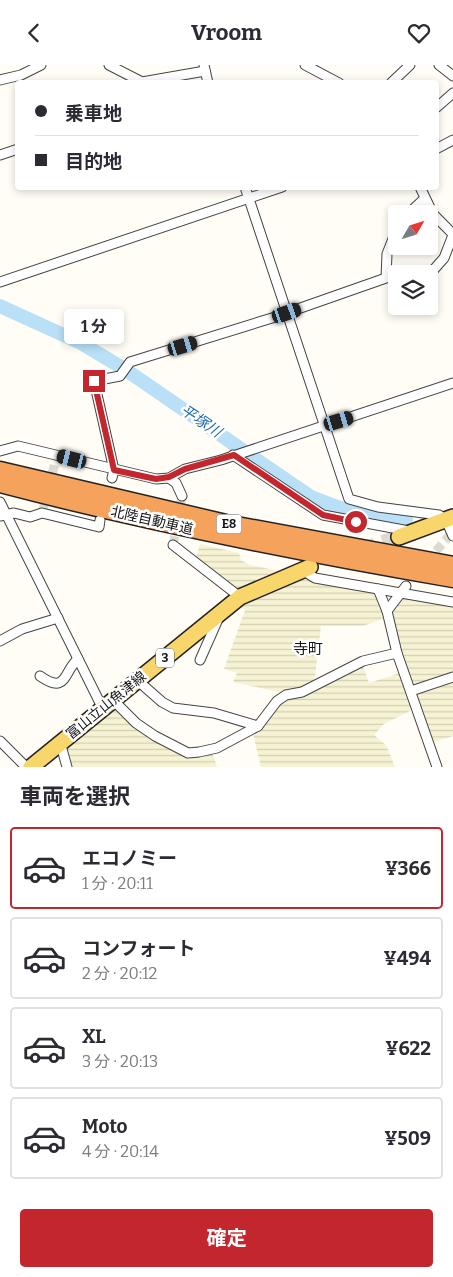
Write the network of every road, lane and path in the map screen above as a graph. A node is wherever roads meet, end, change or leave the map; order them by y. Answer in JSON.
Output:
{"nodes":[{"id":1,"x":41,"y":65,"type":"edge"},
{"id":2,"x":109,"y":65,"type":"edge"},
{"id":3,"x":410,"y":65,"type":"edge"},
{"id":4,"x":439,"y":65,"type":"edge"},
{"id":5,"x":309,"y":66,"type":"edge"},
{"id":6,"x":205,"y":68,"type":"edge"},
{"id":7,"x":453,"y":76,"type":"edge"},
{"id":8,"x":0,"y":80,"type":"edge"},
{"id":9,"x":138,"y":80,"type":"edge"},
{"id":10,"x":151,"y":80,"type":"edge"},
{"id":11,"x":334,"y":80,"type":"edge"},
{"id":12,"x":395,"y":80,"type":"edge"},
{"id":13,"x":453,"y":93,"type":"edge"},
{"id":14,"x":439,"y":105,"type":"edge"},
{"id":15,"x":453,"y":140,"type":"edge"},
{"id":16,"x":439,"y":147,"type":"edge"},
{"id":17,"x":15,"y":150,"type":"edge"},
{"id":18,"x":0,"y":155,"type":"edge"},
{"id":19,"x":246,"y":190,"type":"edge"},
{"id":20,"x":274,"y":190,"type":"edge"},
{"id":21,"x":421,"y":190,"type":"edge"},
{"id":22,"x":249,"y":199,"type":"junction"},
{"id":23,"x":424,"y":199,"type":"junction"},
{"id":24,"x":418,"y":205,"type":"edge"},
{"id":25,"x":453,"y":234,"type":"edge"},
{"id":26,"x":388,"y":251,"type":"edge"},
{"id":27,"x":438,"y":265,"type":"edge"},
{"id":28,"x":386,"y":278,"type":"joint"},
{"id":29,"x":0,"y":282,"type":"edge"},
{"id":30,"x":287,"y":313,"type":"junction"},
{"id":31,"x":453,"y":383,"type":"edge"},
{"id":32,"x":326,"y":425,"type":"junction"},
{"id":33,"x":0,"y":451,"type":"edge"},
{"id":34,"x":234,"y":455,"type":"junction"},
{"id":35,"x":113,"y":474,"type":"junction"},
{"id":36,"x":169,"y":477,"type":"junction"},
{"id":37,"x":4,"y":478,"type":"edge"},
{"id":38,"x":182,"y":496,"type":"tunnel mouth"},
{"id":39,"x":0,"y":502,"type":"edge"},
{"id":40,"x":3,"y":515,"type":"edge"},
{"id":41,"x":449,"y":518,"type":"edge"},
{"id":42,"x":100,"y":521,"type":"dead end"},
{"id":43,"x":414,"y":532,"type":"junction"},
{"id":44,"x":453,"y":536,"type":"edge"},
{"id":45,"x":399,"y":537,"type":"tunnel mouth"},
{"id":46,"x":173,"y":545,"type":"dead end"},
{"id":47,"x":453,"y":565,"type":"edge"},
{"id":48,"x":306,"y":569,"type":"joint"},
{"id":49,"x":453,"y":579,"type":"edge"},
{"id":50,"x":378,"y":589,"type":"junction"},
{"id":51,"x":404,"y":590,"type":"junction"},
{"id":52,"x":240,"y":597,"type":"junction"},
{"id":53,"x":453,"y":602,"type":"edge"},
{"id":54,"x":387,"y":611,"type":"junction"},
{"id":55,"x":221,"y":612,"type":"junction"},
{"id":56,"x":58,"y":618,"type":"junction"},
{"id":57,"x":0,"y":641,"type":"edge"},
{"id":58,"x":397,"y":653,"type":"junction"},
{"id":59,"x":78,"y":659,"type":"junction"},
{"id":60,"x":200,"y":661,"type":"dead end"},
{"id":61,"x":40,"y":676,"type":"dead end"},
{"id":62,"x":453,"y":677,"type":"edge"},
{"id":63,"x":137,"y":681,"type":"junction"},
{"id":64,"x":411,"y":691,"type":"junction"},
{"id":65,"x":108,"y":704,"type":"junction"},
{"id":66,"x":258,"y":726,"type":"junction"},
{"id":67,"x":0,"y":741,"type":"edge"},
{"id":68,"x":60,"y":742,"type":"junction"},
{"id":69,"x":26,"y":767,"type":"edge"},
{"id":70,"x":31,"y":767,"type":"edge"},
{"id":71,"x":67,"y":767,"type":"edge"},
{"id":72,"x":437,"y":767,"type":"edge"}],
"edges":[{"from":1,"to":8,"type":"street"},
{"from":2,"to":9,"type":"street"},
{"from":3,"to":12,"type":"street"},
{"from":4,"to":7,"type":"street"},
{"from":5,"to":11,"type":"street"},
{"from":6,"to":10,"type":"street"},
{"from":13,"to":14,"type":"street"},
{"from":15,"to":16,"type":"street"},
{"from":17,"to":18,"type":"street"},
{"from":19,"to":22,"type":"street"},
{"from":20,"to":22,"type":"street"},
{"from":21,"to":23,"type":"street"},
{"from":22,"to":29,"type":"street"},
{"from":22,"to":30,"type":"street"},
{"from":23,"to":24,"type":"street"},
{"from":23,"to":25,"type":"street"},
{"from":25,"to":27,"type":"street"},
{"from":26,"to":28,"type":"street"},
{"from":28,"to":30,"type":"street"},
{"from":30,"to":32,"type":"street"},
{"from":30,"to":35,"type":"street"},
{"from":31,"to":32,"type":"street"},
{"from":32,"to":34,"type":"street"},
{"from":32,"to":41,"type":"street"},
{"from":33,"to":35,"type":"street"},
{"from":34,"to":36,"type":"street"},
{"from":34,"to":43,"type":"street"},
{"from":35,"to":36,"type":"street"},
{"from":36,"to":38,"type":"street"},
{"from":37,"to":47,"type":"highway","name":"北陸自動車道","number":"E8"},
{"from":37,"to":49,"type":"highway","name":"北陸自動車道","number":"E8"},
{"from":39,"to":40,"type":"street"},
{"from":40,"to":42,"type":"street"},
{"from":40,"to":56,"type":"street"},
{"from":41,"to":43,"type":"main road"},
{"from":41,"to":44,"type":"street"},
{"from":43,"to":45,"type":"main road"},
{"from":46,"to":52,"type":"street"},
{"from":48,"to":50,"type":"street"},
{"from":48,"to":52,"type":"main road","name":"富山立山魚津線","number":"3"},
{"from":50,"to":51,"type":"street"},
{"from":50,"to":54,"type":"street"},
{"from":51,"to":53,"type":"street"},
{"from":51,"to":54,"type":"street"},
{"from":52,"to":55,"type":"main road","name":"富山立山魚津線","number":"3"},
{"from":54,"to":58,"type":"street"},
{"from":55,"to":60,"type":"street"},
{"from":55,"to":63,"type":"main road","name":"富山立山魚津線","number":"3"},
{"from":56,"to":57,"type":"street"},
{"from":56,"to":59,"type":"street"},
{"from":58,"to":64,"type":"street"},
{"from":58,"to":66,"type":"street"},
{"from":59,"to":61,"type":"street"},
{"from":59,"to":65,"type":"street"},
{"from":62,"to":64,"type":"street"},
{"from":63,"to":65,"type":"main road","name":"富山立山魚津線","number":"3"},
{"from":63,"to":66,"type":"street"},
{"from":64,"to":72,"type":"street"},
{"from":65,"to":66,"type":"street"},
{"from":65,"to":68,"type":"main road","name":"富山立山魚津線","number":"3"},
{"from":67,"to":69,"type":"street"},
{"from":68,"to":70,"type":"main road","name":"富山立山魚津線","number":"3"},
{"from":68,"to":71,"type":"street"}]}
